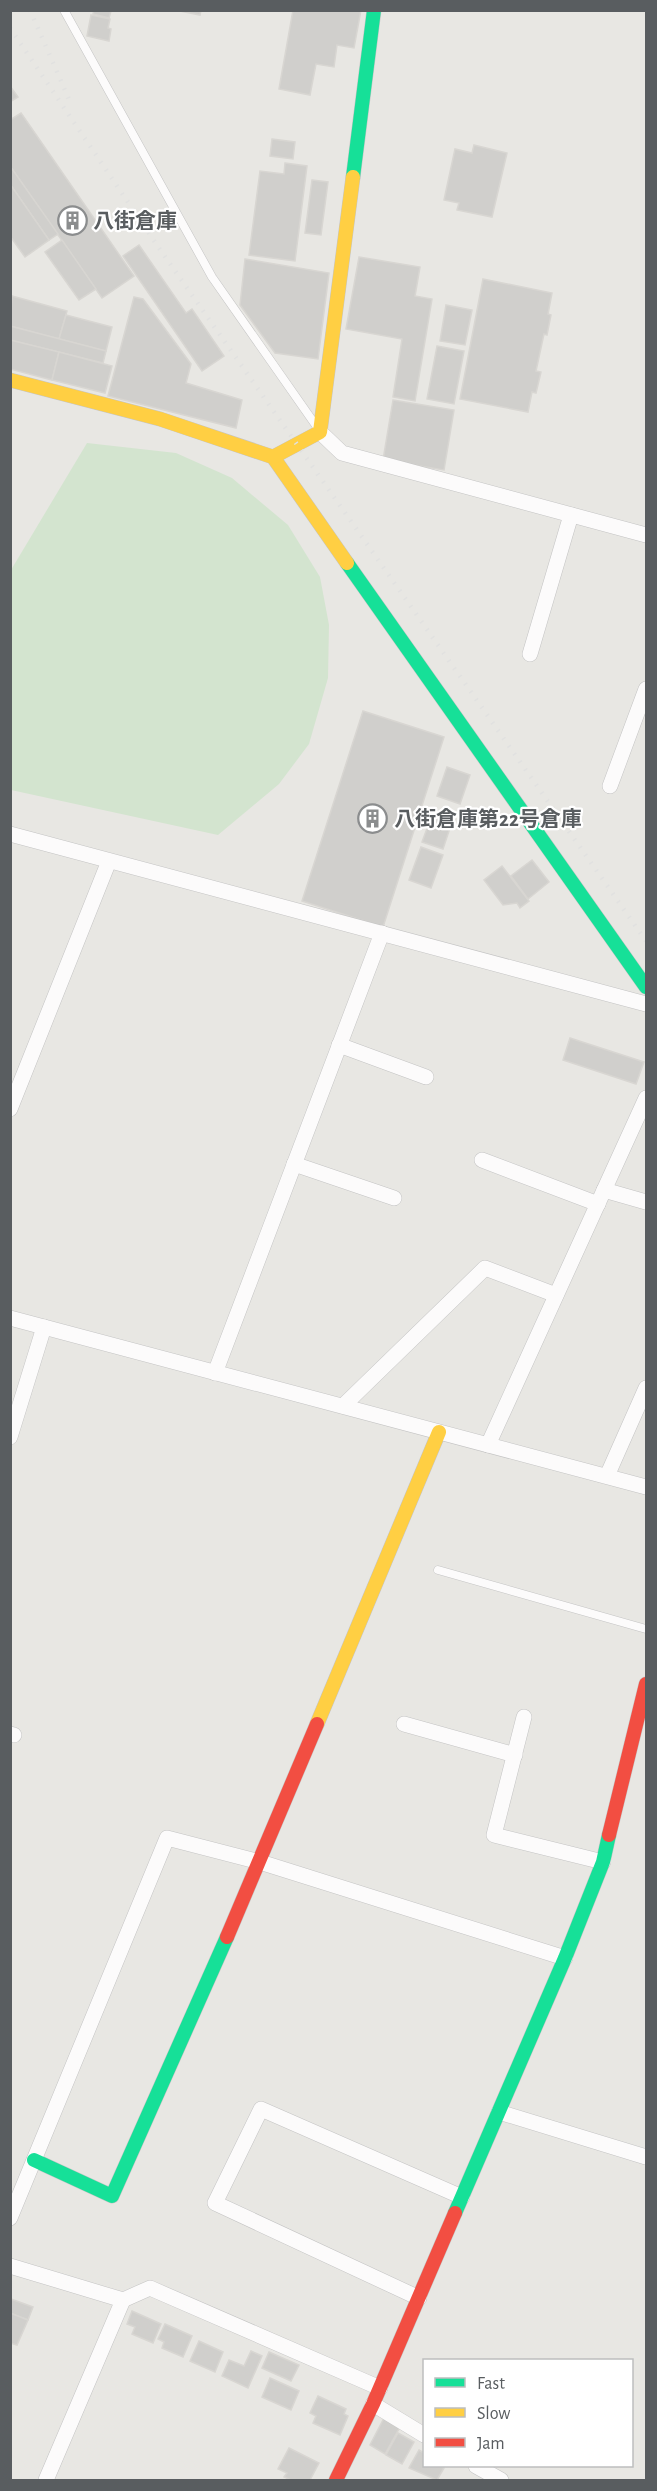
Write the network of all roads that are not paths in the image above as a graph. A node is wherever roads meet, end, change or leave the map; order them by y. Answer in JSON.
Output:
{"nodes":[{"id":1,"x":64,"y":10,"type":"edge"},
{"id":2,"x":374,"y":10,"type":"edge"},
{"id":3,"x":10,"y":380,"type":"edge"},
{"id":4,"x":320,"y":432,"type":"junction"},
{"id":5,"x":273,"y":457,"type":"junction"},
{"id":6,"x":572,"y":515,"type":"junction"},
{"id":7,"x":646,"y":535,"type":"edge"},
{"id":8,"x":530,"y":654,"type":"dead end"},
{"id":9,"x":646,"y":689,"type":"edge"},
{"id":10,"x":610,"y":786,"type":"dead end"},
{"id":11,"x":10,"y":834,"type":"edge"},
{"id":12,"x":109,"y":861,"type":"junction"},
{"id":13,"x":382,"y":933,"type":"junction"},
{"id":14,"x":646,"y":987,"type":"edge"},
{"id":15,"x":646,"y":1004,"type":"edge"},
{"id":16,"x":339,"y":1045,"type":"junction"},
{"id":17,"x":426,"y":1077,"type":"dead end"},
{"id":18,"x":646,"y":1098,"type":"edge"},
{"id":19,"x":10,"y":1109,"type":"edge"},
{"id":20,"x":482,"y":1160,"type":"dead end"},
{"id":21,"x":294,"y":1164,"type":"junction"},
{"id":22,"x":601,"y":1197,"type":"junction"},
{"id":23,"x":394,"y":1198,"type":"dead end"},
{"id":24,"x":646,"y":1202,"type":"edge"},
{"id":25,"x":556,"y":1295,"type":"junction"},
{"id":26,"x":10,"y":1318,"type":"edge"},
{"id":27,"x":44,"y":1327,"type":"junction"},
{"id":28,"x":215,"y":1373,"type":"junction"},
{"id":29,"x":646,"y":1388,"type":"edge"},
{"id":30,"x":343,"y":1406,"type":"junction"},
{"id":31,"x":440,"y":1432,"type":"junction"},
{"id":32,"x":10,"y":1437,"type":"edge"},
{"id":33,"x":488,"y":1445,"type":"junction"},
{"id":34,"x":607,"y":1476,"type":"junction"},
{"id":35,"x":646,"y":1487,"type":"edge"},
{"id":36,"x":438,"y":1570,"type":"dead end"},
{"id":37,"x":646,"y":1629,"type":"edge"},
{"id":38,"x":646,"y":1684,"type":"edge"},
{"id":39,"x":524,"y":1717,"type":"dead end"},
{"id":40,"x":404,"y":1724,"type":"dead end"},
{"id":41,"x":515,"y":1755,"type":"junction"},
{"id":42,"x":260,"y":1862,"type":"junction"},
{"id":43,"x":603,"y":1862,"type":"junction"},
{"id":44,"x":565,"y":1958,"type":"junction"},
{"id":45,"x":499,"y":2112,"type":"junction"},
{"id":46,"x":646,"y":2157,"type":"edge"},
{"id":47,"x":34,"y":2160,"type":"junction"},
{"id":48,"x":462,"y":2197,"type":"junction"},
{"id":49,"x":10,"y":2218,"type":"edge"},
{"id":50,"x":10,"y":2266,"type":"edge"},
{"id":51,"x":419,"y":2298,"type":"junction"},
{"id":52,"x":123,"y":2300,"type":"junction"},
{"id":53,"x":380,"y":2388,"type":"junction"},
{"id":54,"x":373,"y":2404,"type":"junction"},
{"id":55,"x":423,"y":2434,"type":"edge"},
{"id":56,"x":478,"y":2467,"type":"edge"},
{"id":57,"x":341,"y":2479,"type":"edge"},
{"id":58,"x":46,"y":2481,"type":"edge"},
{"id":59,"x":501,"y":2481,"type":"edge"}],
"edges":[{"from":1,"to":4,"type":"lane"},
{"from":2,"to":4,"type":"street"},
{"from":3,"to":5,"type":"street"},
{"from":4,"to":5,"type":"street"},
{"from":4,"to":6,"type":"street"},
{"from":5,"to":14,"type":"street"},
{"from":6,"to":7,"type":"street"},
{"from":6,"to":8,"type":"street"},
{"from":9,"to":10,"type":"street"},
{"from":11,"to":12,"type":"street"},
{"from":12,"to":13,"type":"street"},
{"from":12,"to":19,"type":"street"},
{"from":13,"to":15,"type":"street"},
{"from":13,"to":16,"type":"street"},
{"from":16,"to":17,"type":"street"},
{"from":16,"to":21,"type":"street"},
{"from":18,"to":22,"type":"street"},
{"from":20,"to":22,"type":"street"},
{"from":21,"to":23,"type":"street"},
{"from":21,"to":28,"type":"street"},
{"from":22,"to":24,"type":"street"},
{"from":22,"to":25,"type":"street"},
{"from":25,"to":30,"type":"street"},
{"from":25,"to":33,"type":"street"},
{"from":26,"to":27,"type":"street"},
{"from":27,"to":28,"type":"street"},
{"from":27,"to":32,"type":"street"},
{"from":28,"to":30,"type":"street"},
{"from":29,"to":34,"type":"street"},
{"from":30,"to":31,"type":"street"},
{"from":31,"to":33,"type":"street"},
{"from":31,"to":42,"type":"street"},
{"from":33,"to":34,"type":"street"},
{"from":34,"to":35,"type":"street"},
{"from":36,"to":37,"type":"lane"},
{"from":38,"to":43,"type":"street"},
{"from":39,"to":41,"type":"street"},
{"from":40,"to":41,"type":"street"},
{"from":41,"to":43,"type":"street"},
{"from":42,"to":44,"type":"street"},
{"from":42,"to":47,"type":"street"},
{"from":42,"to":47,"type":"street"},
{"from":43,"to":44,"type":"street"},
{"from":44,"to":45,"type":"street"},
{"from":45,"to":46,"type":"street"},
{"from":45,"to":48,"type":"street"},
{"from":47,"to":49,"type":"street"},
{"from":48,"to":51,"type":"street"},
{"from":48,"to":51,"type":"street"},
{"from":50,"to":52,"type":"street"},
{"from":51,"to":53,"type":"street"},
{"from":52,"to":53,"type":"street"},
{"from":52,"to":58,"type":"street"},
{"from":53,"to":54,"type":"street"},
{"from":54,"to":55,"type":"street"},
{"from":54,"to":57,"type":"street"},
{"from":56,"to":59,"type":"street"}]}
